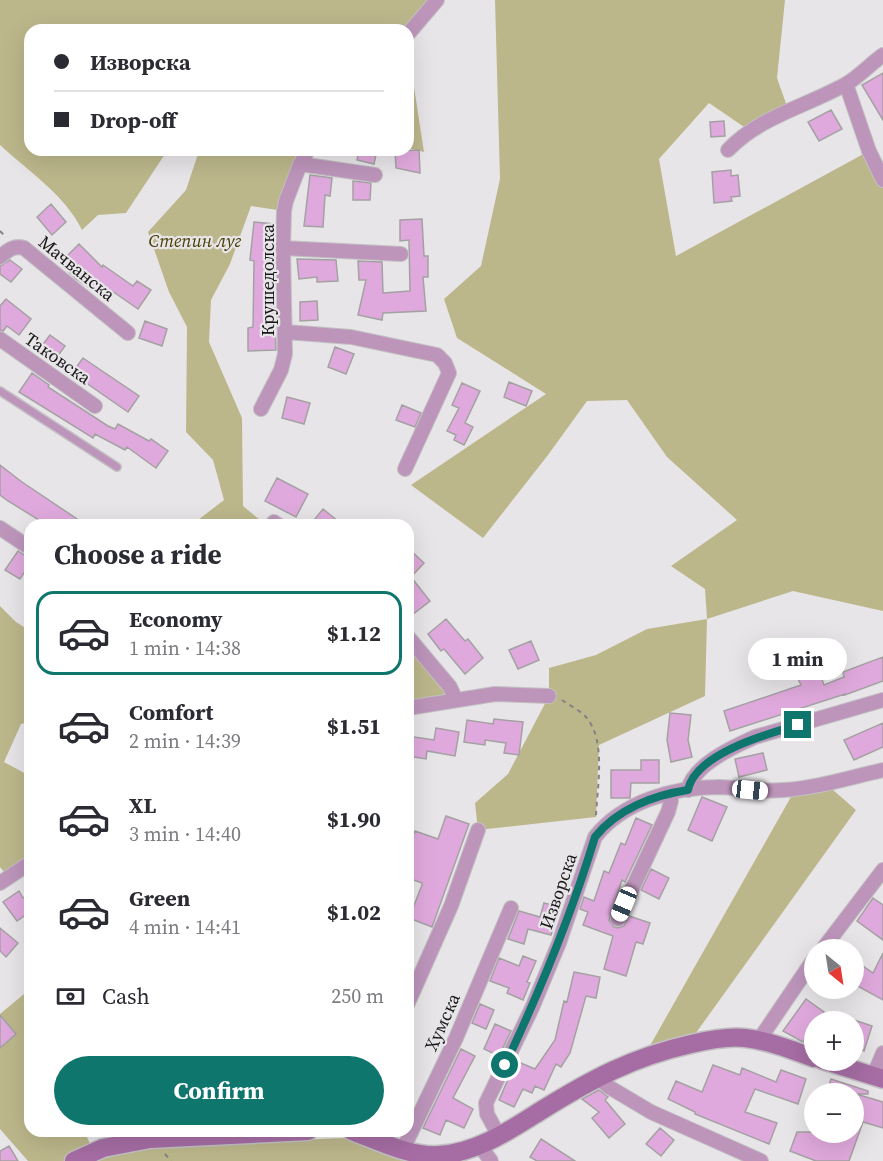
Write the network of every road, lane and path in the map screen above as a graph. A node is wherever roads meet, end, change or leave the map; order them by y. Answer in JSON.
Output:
{"nodes":[{"id":1,"x":437,"y":0,"type":"edge"},
{"id":2,"x":414,"y":27,"type":"edge"},
{"id":3,"x":883,"y":55,"type":"edge"},
{"id":4,"x":846,"y":84,"type":"junction"},
{"id":5,"x":728,"y":150,"type":"dead end"},
{"id":6,"x":305,"y":156,"type":"edge"},
{"id":7,"x":300,"y":164,"type":"junction"},
{"id":8,"x":375,"y":175,"type":"dead end"},
{"id":9,"x":883,"y":180,"type":"edge"},
{"id":10,"x":283,"y":248,"type":"junction"},
{"id":11,"x":401,"y":254,"type":"dead end"},
{"id":12,"x":0,"y":257,"type":"edge"},
{"id":13,"x":286,"y":332,"type":"junction"},
{"id":14,"x":128,"y":333,"type":"dead end"},
{"id":15,"x":0,"y":339,"type":"edge"},
{"id":16,"x":0,"y":392,"type":"edge"},
{"id":17,"x":95,"y":406,"type":"dead end"},
{"id":18,"x":261,"y":409,"type":"dead end"},
{"id":19,"x":117,"y":467,"type":"dead end"},
{"id":20,"x":405,"y":469,"type":"dead end"},
{"id":21,"x":0,"y":528,"type":"edge"},
{"id":22,"x":24,"y":544,"type":"edge"},
{"id":23,"x":414,"y":644,"type":"edge"},
{"id":24,"x":554,"y":697,"type":"joint"},
{"id":25,"x":456,"y":700,"type":"junction"},
{"id":26,"x":883,"y":700,"type":"edge"},
{"id":27,"x":414,"y":707,"type":"edge"},
{"id":28,"x":883,"y":770,"type":"edge"},
{"id":29,"x":688,"y":790,"type":"junction"},
{"id":30,"x":670,"y":793,"type":"junction"},
{"id":31,"x":478,"y":830,"type":"dead end"},
{"id":32,"x":595,"y":837,"type":"junction"},
{"id":33,"x":24,"y":867,"type":"edge"},
{"id":34,"x":883,"y":870,"type":"edge"},
{"id":35,"x":0,"y":883,"type":"edge"},
{"id":36,"x":511,"y":908,"type":"dead end"},
{"id":37,"x":618,"y":919,"type":"dead end"},
{"id":38,"x":830,"y":939,"type":"edge"},
{"id":39,"x":804,"y":974,"type":"edge"},
{"id":40,"x":414,"y":989,"type":"edge"},
{"id":41,"x":759,"y":1040,"type":"junction"},
{"id":42,"x":883,"y":1053,"type":"edge"},
{"id":43,"x":804,"y":1055,"type":"edge"},
{"id":44,"x":856,"y":1071,"type":"edge"},
{"id":45,"x":598,"y":1077,"type":"junction"},
{"id":46,"x":878,"y":1078,"type":"edge"},
{"id":47,"x":414,"y":1126,"type":"edge"},
{"id":48,"x":499,"y":1136,"type":"junction"},
{"id":49,"x":187,"y":1137,"type":"edge"},
{"id":50,"x":369,"y":1137,"type":"edge"},
{"id":51,"x":409,"y":1137,"type":"edge"},
{"id":52,"x":480,"y":1146,"type":"junction"},
{"id":53,"x":403,"y":1149,"type":"junction"},
{"id":54,"x":426,"y":1158,"type":"edge"},
{"id":55,"x":74,"y":1161,"type":"edge"},
{"id":56,"x":491,"y":1161,"type":"edge"},
{"id":57,"x":761,"y":1161,"type":"edge"}],
"edges":[{"from":1,"to":2,"type":"street"},
{"from":3,"to":4,"type":"street"},
{"from":4,"to":5,"type":"street"},
{"from":4,"to":9,"type":"street"},
{"from":6,"to":7,"type":"street","name":"Крушедолска"},
{"from":7,"to":8,"type":"street"},
{"from":7,"to":10,"type":"street","name":"Крушедолска"},
{"from":10,"to":11,"type":"street"},
{"from":10,"to":13,"type":"street","name":"Крушедолска"},
{"from":12,"to":14,"type":"street","name":"Мачванска"},
{"from":13,"to":18,"type":"street","name":"Крушедолска"},
{"from":13,"to":20,"type":"street"},
{"from":15,"to":17,"type":"street","name":"Таковска"},
{"from":16,"to":19,"type":"lane"},
{"from":21,"to":22,"type":"street"},
{"from":23,"to":25,"type":"street"},
{"from":24,"to":25,"type":"street"},
{"from":24,"to":32,"type":"path"},
{"from":25,"to":27,"type":"street"},
{"from":26,"to":29,"type":"street"},
{"from":28,"to":29,"type":"street","name":"Изворска"},
{"from":29,"to":30,"type":"street","name":"Изворска"},
{"from":30,"to":32,"type":"street","name":"Изворска"},
{"from":30,"to":37,"type":"street"},
{"from":31,"to":40,"type":"street"},
{"from":32,"to":48,"type":"street","name":"Изворска"},
{"from":33,"to":35,"type":"street"},
{"from":34,"to":38,"type":"street"},
{"from":36,"to":47,"type":"street","name":"Хумска"},
{"from":39,"to":41,"type":"street"},
{"from":41,"to":43,"type":"street"},
{"from":41,"to":45,"type":"street"},
{"from":42,"to":46,"type":"street"},
{"from":44,"to":46,"type":"street"},
{"from":45,"to":48,"type":"street"},
{"from":45,"to":57,"type":"street"},
{"from":48,"to":52,"type":"street"},
{"from":49,"to":55,"type":"street"},
{"from":50,"to":53,"type":"street"},
{"from":51,"to":53,"type":"street","name":"Хумска"},
{"from":52,"to":54,"type":"street"},
{"from":52,"to":56,"type":"street"},
{"from":53,"to":54,"type":"street"}]}
